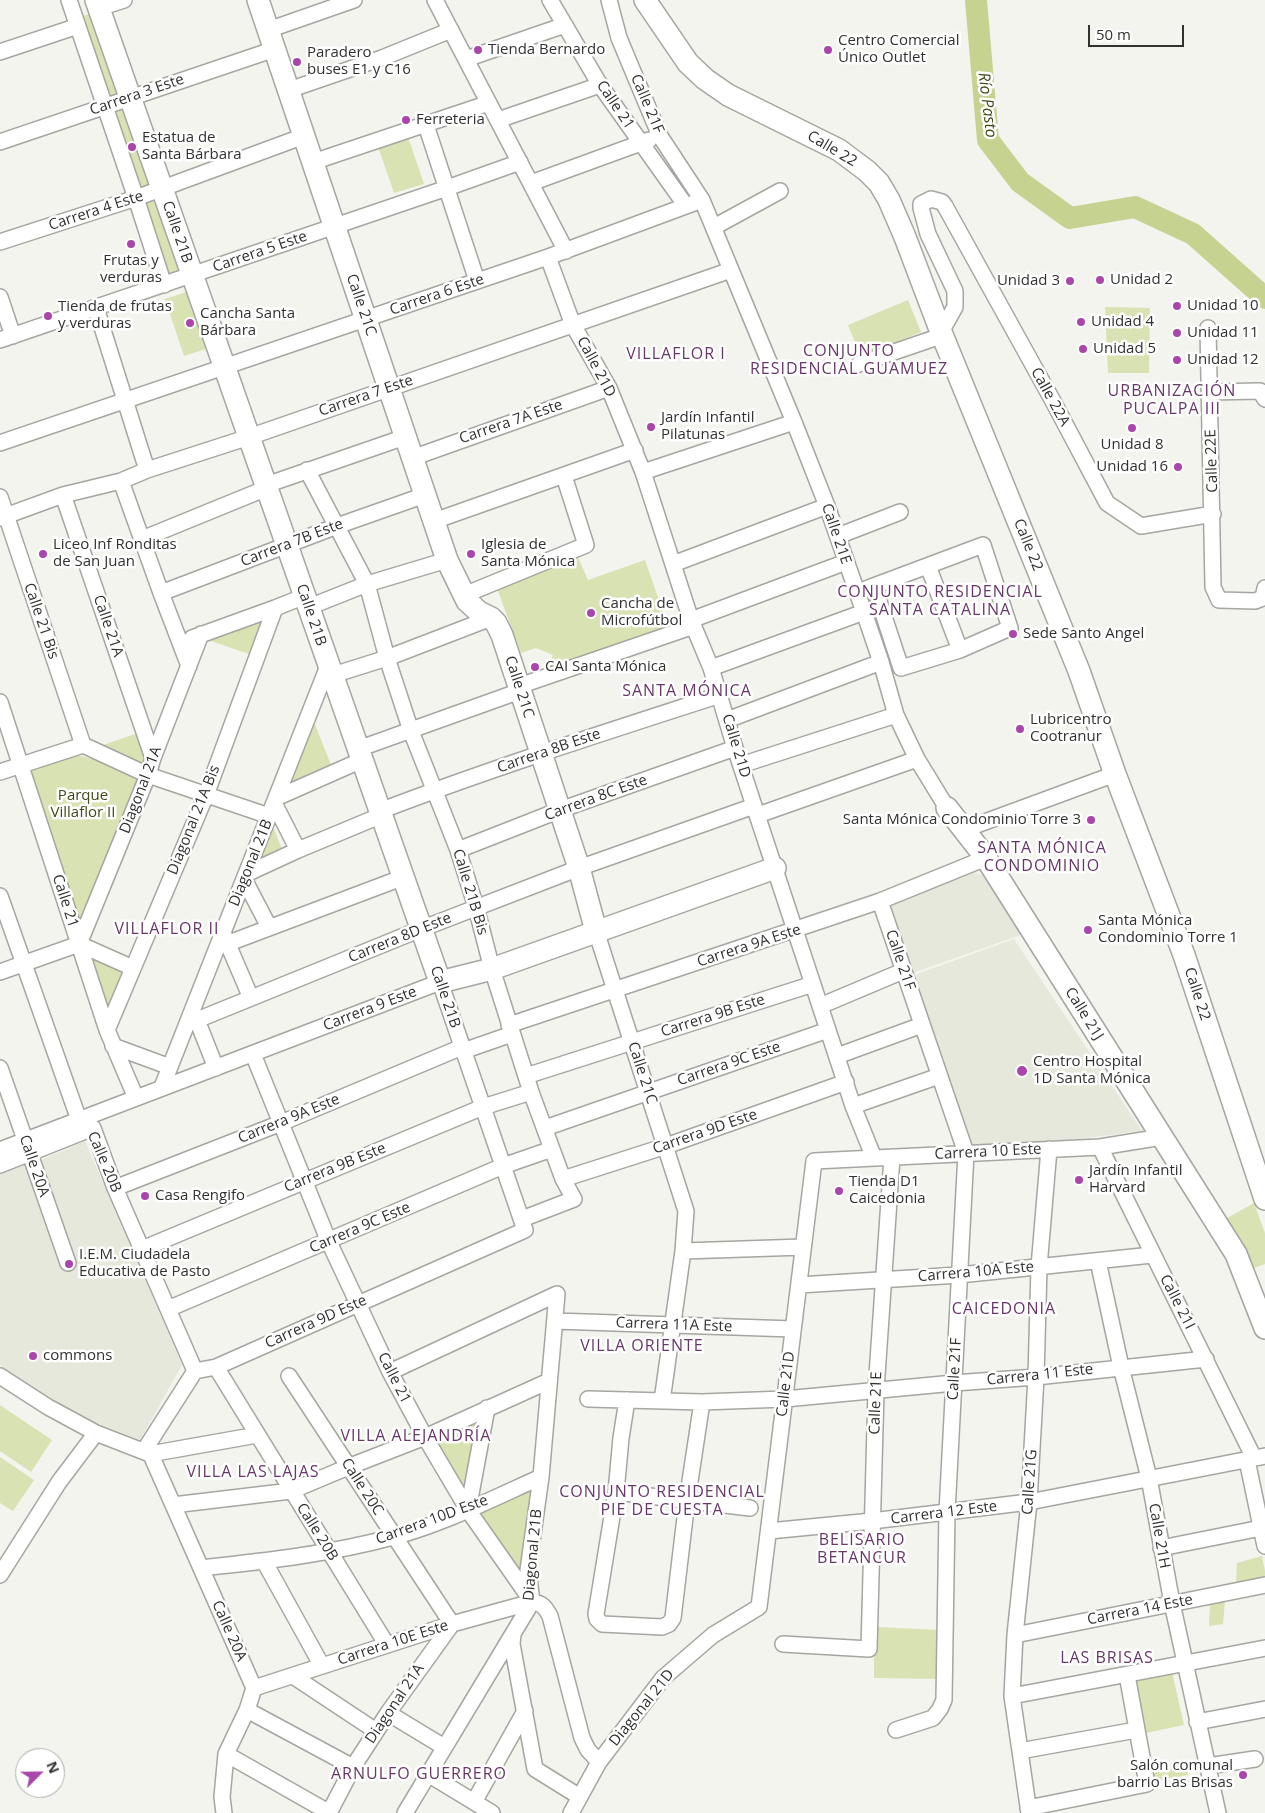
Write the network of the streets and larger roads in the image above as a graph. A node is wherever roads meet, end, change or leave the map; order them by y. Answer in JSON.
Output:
{"nodes":[{"id":1,"x":69,"y":0,"type":"edge"},
{"id":2,"x":124,"y":0,"type":"edge"},
{"id":3,"x":258,"y":0,"type":"edge"},
{"id":4,"x":354,"y":0,"type":"edge"},
{"id":5,"x":435,"y":0,"type":"edge"},
{"id":6,"x":550,"y":0,"type":"edge"},
{"id":7,"x":609,"y":0,"type":"edge"},
{"id":8,"x":645,"y":0,"type":"edge"},
{"id":9,"x":98,"y":4,"type":"edge"},
{"id":10,"x":565,"y":25,"type":"junction"},
{"id":11,"x":78,"y":26,"type":"junction"},
{"id":12,"x":451,"y":30,"type":"junction"},
{"id":13,"x":271,"y":40,"type":"junction"},
{"id":14,"x":0,"y":52,"type":"edge"},
{"id":15,"x":466,"y":59,"type":"junction"},
{"id":16,"x":600,"y":86,"type":"junction"},
{"id":17,"x":288,"y":90,"type":"junction"},
{"id":18,"x":130,"y":98,"type":"junction"},
{"id":19,"x":489,"y":103,"type":"junction"},
{"id":20,"x":105,"y":106,"type":"junction"},
{"id":21,"x":498,"y":120,"type":"junction"},
{"id":22,"x":426,"y":124,"type":"junction"},
{"id":23,"x":304,"y":136,"type":"junction"},
{"id":24,"x":660,"y":136,"type":"junction"},
{"id":25,"x":0,"y":142,"type":"edge"},
{"id":26,"x":642,"y":144,"type":"junction"},
{"id":27,"x":312,"y":162,"type":"junction"},
{"id":28,"x":520,"y":162,"type":"junction"},
{"id":29,"x":531,"y":183,"type":"junction"},
{"id":30,"x":447,"y":188,"type":"junction"},
{"id":31,"x":162,"y":189,"type":"junction"},
{"id":32,"x":780,"y":191,"type":"dead end"},
{"id":33,"x":136,"y":198,"type":"junction"},
{"id":34,"x":702,"y":200,"type":"junction"},
{"id":35,"x":686,"y":206,"type":"junction"},
{"id":36,"x":334,"y":227,"type":"junction"},
{"id":37,"x":714,"y":227,"type":"junction"},
{"id":38,"x":0,"y":242,"type":"edge"},
{"id":39,"x":566,"y":250,"type":"junction"},
{"id":40,"x":548,"y":257,"type":"junction"},
{"id":41,"x":731,"y":270,"type":"junction"},
{"id":42,"x":192,"y":275,"type":"junction"},
{"id":43,"x":477,"y":281,"type":"junction"},
{"id":44,"x":164,"y":285,"type":"junction"},
{"id":45,"x":0,"y":297,"type":"edge"},
{"id":46,"x":96,"y":308,"type":"junction"},
{"id":47,"x":365,"y":319,"type":"junction"},
{"id":48,"x":573,"y":325,"type":"junction"},
{"id":49,"x":1208,"y":328,"type":"dead end"},
{"id":50,"x":936,"y":336,"type":"junction"},
{"id":51,"x":7,"y":338,"type":"edge"},
{"id":52,"x":860,"y":364,"type":"dead end"},
{"id":53,"x":225,"y":368,"type":"junction"},
{"id":54,"x":388,"y":388,"type":"junction"},
{"id":55,"x":609,"y":388,"type":"junction"},
{"id":56,"x":1210,"y":392,"type":"junction"},
{"id":57,"x":1265,"y":399,"type":"edge"},
{"id":58,"x":126,"y":401,"type":"junction"},
{"id":59,"x":794,"y":422,"type":"junction"},
{"id":60,"x":249,"y":437,"type":"junction"},
{"id":61,"x":405,"y":437,"type":"junction"},
{"id":62,"x":0,"y":443,"type":"edge"},
{"id":63,"x":634,"y":450,"type":"junction"},
{"id":64,"x":412,"y":458,"type":"junction"},
{"id":65,"x":147,"y":470,"type":"junction"},
{"id":66,"x":307,"y":470,"type":"junction"},
{"id":67,"x":643,"y":472,"type":"junction"},
{"id":68,"x":564,"y":476,"type":"junction"},
{"id":69,"x":121,"y":481,"type":"junction"},
{"id":70,"x":267,"y":487,"type":"junction"},
{"id":71,"x":63,"y":495,"type":"junction"},
{"id":72,"x":425,"y":495,"type":"junction"},
{"id":73,"x":0,"y":497,"type":"edge"},
{"id":74,"x":827,"y":506,"type":"junction"},
{"id":75,"x":900,"y":512,"type":"dead end"},
{"id":76,"x":1213,"y":514,"type":"junction"},
{"id":77,"x":3,"y":517,"type":"edge"},
{"id":78,"x":434,"y":521,"type":"junction"},
{"id":79,"x":336,"y":526,"type":"junction"},
{"id":80,"x":838,"y":536,"type":"junction"},
{"id":81,"x":142,"y":539,"type":"junction"},
{"id":82,"x":287,"y":545,"type":"junction"},
{"id":83,"x":447,"y":560,"type":"junction"},
{"id":84,"x":846,"y":562,"type":"junction"},
{"id":85,"x":673,"y":564,"type":"junction"},
{"id":86,"x":928,"y":566,"type":"junction"},
{"id":87,"x":367,"y":584,"type":"junction"},
{"id":88,"x":874,"y":586,"type":"junction"},
{"id":89,"x":161,"y":593,"type":"junction"},
{"id":90,"x":857,"y":593,"type":"junction"},
{"id":91,"x":1264,"y":593,"type":"edge"},
{"id":92,"x":464,"y":595,"type":"junction"},
{"id":93,"x":307,"y":601,"type":"junction"},
{"id":94,"x":275,"y":608,"type":"junction"},
{"id":95,"x":864,"y":612,"type":"junction"},
{"id":96,"x":491,"y":618,"type":"junction"},
{"id":97,"x":692,"y":623,"type":"junction"},
{"id":98,"x":201,"y":634,"type":"junction"},
{"id":99,"x":180,"y":643,"type":"junction"},
{"id":100,"x":960,"y":650,"type":"junction"},
{"id":101,"x":387,"y":658,"type":"junction"},
{"id":102,"x":881,"y":662,"type":"junction"},
{"id":103,"x":189,"y":666,"type":"junction"},
{"id":104,"x":711,"y":668,"type":"junction"},
{"id":105,"x":330,"y":671,"type":"junction"},
{"id":106,"x":520,"y":688,"type":"junction"},
{"id":107,"x":720,"y":695,"type":"junction"},
{"id":108,"x":0,"y":702,"type":"edge"},
{"id":109,"x":896,"y":715,"type":"junction"},
{"id":110,"x":727,"y":720,"type":"junction"},
{"id":111,"x":411,"y":731,"type":"junction"},
{"id":112,"x":83,"y":745,"type":"junction"},
{"id":113,"x":735,"y":748,"type":"junction"},
{"id":114,"x":360,"y":754,"type":"junction"},
{"id":115,"x":541,"y":754,"type":"junction"},
{"id":116,"x":153,"y":758,"type":"junction"},
{"id":117,"x":918,"y":759,"type":"junction"},
{"id":118,"x":20,"y":764,"type":"junction"},
{"id":119,"x":741,"y":765,"type":"junction"},
{"id":120,"x":0,"y":772,"type":"edge"},
{"id":121,"x":1115,"y":774,"type":"junction"},
{"id":122,"x":148,"y":775,"type":"junction"},
{"id":123,"x":434,"y":791,"type":"junction"},
{"id":124,"x":206,"y":795,"type":"junction"},
{"id":125,"x":273,"y":806,"type":"junction"},
{"id":126,"x":947,"y":808,"type":"joint"},
{"id":127,"x":560,"y":810,"type":"junction"},
{"id":128,"x":756,"y":810,"type":"junction"},
{"id":129,"x":381,"y":813,"type":"junction"},
{"id":130,"x":963,"y":830,"type":"junction"},
{"id":131,"x":298,"y":850,"type":"junction"},
{"id":132,"x":458,"y":850,"type":"junction"},
{"id":133,"x":986,"y":858,"type":"junction"},
{"id":134,"x":578,"y":868,"type":"junction"},
{"id":135,"x":775,"y":868,"type":"junction"},
{"id":136,"x":245,"y":877,"type":"junction"},
{"id":137,"x":404,"y":878,"type":"junction"},
{"id":138,"x":0,"y":896,"type":"edge"},
{"id":139,"x":880,"y":901,"type":"junction"},
{"id":140,"x":476,"y":907,"type":"junction"},
{"id":141,"x":269,"y":927,"type":"junction"},
{"id":142,"x":421,"y":929,"type":"junction"},
{"id":143,"x":796,"y":930,"type":"junction"},
{"id":144,"x":596,"y":931,"type":"junction"},
{"id":145,"x":226,"y":938,"type":"junction"},
{"id":146,"x":79,"y":944,"type":"junction"},
{"id":147,"x":23,"y":964,"type":"junction"},
{"id":148,"x":133,"y":968,"type":"junction"},
{"id":149,"x":492,"y":969,"type":"junction"},
{"id":150,"x":903,"y":971,"type":"junction"},
{"id":151,"x":0,"y":972,"type":"edge"},
{"id":152,"x":440,"y":982,"type":"junction"},
{"id":153,"x":813,"y":984,"type":"junction"},
{"id":154,"x":614,"y":989,"type":"junction"},
{"id":155,"x":251,"y":998,"type":"junction"},
{"id":156,"x":820,"y":1006,"type":"junction"},
{"id":157,"x":192,"y":1021,"type":"junction"},
{"id":158,"x":922,"y":1024,"type":"junction"},
{"id":159,"x":106,"y":1030,"type":"junction"},
{"id":160,"x":510,"y":1030,"type":"junction"},
{"id":161,"x":828,"y":1030,"type":"junction"},
{"id":162,"x":632,"y":1042,"type":"junction"},
{"id":163,"x":113,"y":1046,"type":"junction"},
{"id":164,"x":463,"y":1049,"type":"junction"},
{"id":165,"x":253,"y":1054,"type":"junction"},
{"id":166,"x":837,"y":1056,"type":"junction"},
{"id":167,"x":170,"y":1067,"type":"junction"},
{"id":168,"x":0,"y":1068,"type":"edge"},
{"id":169,"x":216,"y":1068,"type":"junction"},
{"id":170,"x":526,"y":1076,"type":"junction"},
{"id":171,"x":939,"y":1076,"type":"junction"},
{"id":172,"x":846,"y":1082,"type":"junction"},
{"id":173,"x":162,"y":1088,"type":"junction"},
{"id":174,"x":531,"y":1092,"type":"junction"},
{"id":175,"x":648,"y":1092,"type":"junction"},
{"id":176,"x":136,"y":1098,"type":"junction"},
{"id":177,"x":854,"y":1106,"type":"junction"},
{"id":178,"x":483,"y":1107,"type":"junction"},
{"id":179,"x":79,"y":1120,"type":"junction"},
{"id":180,"x":281,"y":1123,"type":"junction"},
{"id":181,"x":92,"y":1128,"type":"junction"},
{"id":182,"x":545,"y":1128,"type":"junction"},
{"id":183,"x":1162,"y":1137,"type":"junction"},
{"id":184,"x":666,"y":1146,"type":"junction"},
{"id":185,"x":1100,"y":1146,"type":"junction"},
{"id":186,"x":27,"y":1147,"type":"junction"},
{"id":187,"x":552,"y":1149,"type":"junction"},
{"id":188,"x":1049,"y":1149,"type":"junction"},
{"id":189,"x":0,"y":1150,"type":"edge"},
{"id":190,"x":966,"y":1154,"type":"junction"},
{"id":191,"x":892,"y":1157,"type":"junction"},
{"id":192,"x":874,"y":1158,"type":"junction"},
{"id":193,"x":814,"y":1161,"type":"joint"},
{"id":194,"x":0,"y":1165,"type":"edge"},
{"id":195,"x":503,"y":1166,"type":"junction"},
{"id":196,"x":564,"y":1179,"type":"junction"},
{"id":197,"x":304,"y":1181,"type":"junction"},
{"id":198,"x":115,"y":1188,"type":"junction"},
{"id":199,"x":574,"y":1199,"type":"joint"},
{"id":200,"x":1265,"y":1199,"type":"edge"},
{"id":201,"x":524,"y":1224,"type":"junction"},
{"id":202,"x":329,"y":1242,"type":"junction"},
{"id":203,"x":803,"y":1246,"type":"junction"},
{"id":204,"x":142,"y":1249,"type":"junction"},
{"id":205,"x":683,"y":1251,"type":"junction"},
{"id":206,"x":1152,"y":1255,"type":"junction"},
{"id":207,"x":1098,"y":1261,"type":"junction"},
{"id":208,"x":68,"y":1264,"type":"dead end"},
{"id":209,"x":1038,"y":1267,"type":"junction"},
{"id":210,"x":959,"y":1275,"type":"junction"},
{"id":211,"x":883,"y":1280,"type":"junction"},
{"id":212,"x":799,"y":1284,"type":"junction"},
{"id":213,"x":357,"y":1304,"type":"junction"},
{"id":214,"x":168,"y":1310,"type":"junction"},
{"id":215,"x":555,"y":1321,"type":"junction"},
{"id":216,"x":674,"y":1324,"type":"junction"},
{"id":217,"x":1265,"y":1328,"type":"edge"},
{"id":218,"x":793,"y":1329,"type":"junction"},
{"id":219,"x":1206,"y":1358,"type":"junction"},
{"id":220,"x":216,"y":1367,"type":"junction"},
{"id":221,"x":1121,"y":1367,"type":"junction"},
{"id":222,"x":195,"y":1370,"type":"junction"},
{"id":223,"x":390,"y":1372,"type":"junction"},
{"id":224,"x":0,"y":1376,"type":"edge"},
{"id":225,"x":289,"y":1376,"type":"dead end"},
{"id":226,"x":1036,"y":1377,"type":"junction"},
{"id":227,"x":549,"y":1381,"type":"junction"},
{"id":228,"x":954,"y":1383,"type":"junction"},
{"id":229,"x":876,"y":1390,"type":"junction"},
{"id":230,"x":588,"y":1399,"type":"dead end"},
{"id":231,"x":785,"y":1399,"type":"junction"},
{"id":232,"x":626,"y":1400,"type":"junction"},
{"id":233,"x":662,"y":1401,"type":"junction"},
{"id":234,"x":702,"y":1402,"type":"junction"},
{"id":235,"x":487,"y":1408,"type":"junction"},
{"id":236,"x":96,"y":1433,"type":"junction"},
{"id":237,"x":257,"y":1435,"type":"junction"},
{"id":238,"x":425,"y":1437,"type":"junction"},
{"id":239,"x":150,"y":1454,"type":"junction"},
{"id":240,"x":1255,"y":1458,"type":"edge"},
{"id":241,"x":348,"y":1466,"type":"junction"},
{"id":242,"x":541,"y":1477,"type":"junction"},
{"id":243,"x":1149,"y":1478,"type":"junction"},
{"id":244,"x":292,"y":1491,"type":"junction"},
{"id":245,"x":616,"y":1492,"type":"junction"},
{"id":246,"x":687,"y":1501,"type":"junction"},
{"id":247,"x":1029,"y":1502,"type":"junction"},
{"id":248,"x":173,"y":1505,"type":"junction"},
{"id":249,"x":750,"y":1508,"type":"dead end"},
{"id":250,"x":468,"y":1510,"type":"junction"},
{"id":251,"x":947,"y":1512,"type":"junction"},
{"id":252,"x":872,"y":1522,"type":"junction"},
{"id":253,"x":1261,"y":1528,"type":"junction"},
{"id":254,"x":769,"y":1531,"type":"junction"},
{"id":255,"x":395,"y":1537,"type":"junction"},
{"id":256,"x":1265,"y":1546,"type":"edge"},
{"id":257,"x":1161,"y":1548,"type":"junction"},
{"id":258,"x":330,"y":1552,"type":"junction"},
{"id":259,"x":264,"y":1561,"type":"junction"},
{"id":260,"x":201,"y":1568,"type":"junction"},
{"id":261,"x":0,"y":1575,"type":"edge"},
{"id":262,"x":1265,"y":1585,"type":"edge"},
{"id":263,"x":532,"y":1602,"type":"junction"},
{"id":264,"x":1172,"y":1603,"type":"junction"},
{"id":265,"x":759,"y":1607,"type":"joint"},
{"id":266,"x":452,"y":1624,"type":"junction"},
{"id":267,"x":513,"y":1634,"type":"junction"},
{"id":268,"x":1015,"y":1635,"type":"junction"},
{"id":269,"x":783,"y":1644,"type":"dead end"},
{"id":270,"x":387,"y":1645,"type":"junction"},
{"id":271,"x":1265,"y":1648,"type":"edge"},
{"id":272,"x":1185,"y":1662,"type":"junction"},
{"id":273,"x":322,"y":1666,"type":"junction"},
{"id":274,"x":1127,"y":1674,"type":"junction"},
{"id":275,"x":293,"y":1676,"type":"junction"},
{"id":276,"x":254,"y":1688,"type":"junction"},
{"id":277,"x":1012,"y":1696,"type":"junction"},
{"id":278,"x":1265,"y":1709,"type":"edge"},
{"id":279,"x":248,"y":1710,"type":"junction"},
{"id":280,"x":525,"y":1711,"type":"junction"},
{"id":281,"x":388,"y":1713,"type":"junction"},
{"id":282,"x":1197,"y":1722,"type":"junction"},
{"id":283,"x":896,"y":1730,"type":"dead end"},
{"id":284,"x":1136,"y":1730,"type":"junction"},
{"id":285,"x":376,"y":1731,"type":"junction"},
{"id":286,"x":444,"y":1747,"type":"junction"},
{"id":287,"x":1020,"y":1750,"type":"junction"},
{"id":288,"x":226,"y":1754,"type":"junction"},
{"id":289,"x":1255,"y":1759,"type":"dead end"},
{"id":290,"x":599,"y":1762,"type":"junction"},
{"id":291,"x":1208,"y":1766,"type":"junction"},
{"id":292,"x":353,"y":1767,"type":"junction"},
{"id":293,"x":428,"y":1774,"type":"junction"},
{"id":294,"x":580,"y":1797,"type":"junction"},
{"id":295,"x":474,"y":1802,"type":"junction"},
{"id":296,"x":1029,"y":1810,"type":"edge"},
{"id":297,"x":224,"y":1813,"type":"edge"},
{"id":298,"x":329,"y":1813,"type":"edge"},
{"id":299,"x":405,"y":1813,"type":"edge"},
{"id":300,"x":492,"y":1813,"type":"edge"},
{"id":301,"x":571,"y":1813,"type":"edge"},
{"id":302,"x":1218,"y":1813,"type":"edge"}],
"edges":[{"from":1,"to":11,"type":"street","name":"Calle 21B"},
{"from":2,"to":9,"type":"street"},
{"from":3,"to":13,"type":"street","name":"Calle 21C"},
{"from":4,"to":13,"type":"street","name":"Carrera 3 Este"},
{"from":5,"to":12,"type":"street"},
{"from":6,"to":10,"type":"street","name":"Calle 21"},
{"from":7,"to":24,"type":"street","name":"Calle 21F"},
{"from":8,"to":50,"type":"street","name":"Calle 22"},
{"from":9,"to":18,"type":"street","name":"Calle 21B"},
{"from":10,"to":15,"type":"street"},
{"from":10,"to":16,"type":"street","name":"Calle 21"},
{"from":11,"to":14,"type":"street"},
{"from":11,"to":20,"type":"street","name":"Calle 21B"},
{"from":12,"to":15,"type":"street"},
{"from":12,"to":17,"type":"street"},
{"from":13,"to":17,"type":"street","name":"Calle 21C"},
{"from":13,"to":18,"type":"street","name":"Carrera 3 Este"},
{"from":15,"to":19,"type":"street"},
{"from":16,"to":21,"type":"street"},
{"from":16,"to":26,"type":"street","name":"Calle 21"},
{"from":17,"to":23,"type":"street","name":"Calle 21C"},
{"from":18,"to":20,"type":"street","name":"Carrera 3 Este"},
{"from":18,"to":31,"type":"street","name":"Calle 21B"},
{"from":19,"to":21,"type":"street"},
{"from":19,"to":22,"type":"street"},
{"from":20,"to":25,"type":"street","name":"Carrera 3 Este"},
{"from":20,"to":33,"type":"street","name":"Calle 21B"},
{"from":21,"to":28,"type":"street"},
{"from":22,"to":27,"type":"street"},
{"from":22,"to":30,"type":"street"},
{"from":23,"to":27,"type":"street","name":"Calle 21C"},
{"from":23,"to":31,"type":"street","name":"Carrera 4 Este"},
{"from":24,"to":26,"type":"street"},
{"from":24,"to":34,"type":"street","name":"Calle 21F"},
{"from":26,"to":29,"type":"street"},
{"from":26,"to":35,"type":"street","name":"Calle 21"},
{"from":27,"to":36,"type":"street","name":"Calle 21C"},
{"from":28,"to":29,"type":"street"},
{"from":28,"to":30,"type":"street","name":"Carrera 5 Este"},
{"from":29,"to":39,"type":"street"},
{"from":30,"to":36,"type":"street","name":"Carrera 5 Este"},
{"from":30,"to":43,"type":"street"},
{"from":31,"to":33,"type":"street","name":"Carrera 4 Este"},
{"from":31,"to":42,"type":"street","name":"Calle 21B"},
{"from":32,"to":37,"type":"street"},
{"from":33,"to":38,"type":"street","name":"Carrera 4 Este"},
{"from":33,"to":44,"type":"street","name":"Calle 21B"},
{"from":34,"to":35,"type":"street","name":"Carrera 6 Este"},
{"from":34,"to":37,"type":"street","name":"Calle 21E"},
{"from":35,"to":39,"type":"street","name":"Carrera 6 Este"},
{"from":36,"to":42,"type":"street","name":"Carrera 5 Este"},
{"from":36,"to":47,"type":"street","name":"Calle 21C"},
{"from":37,"to":41,"type":"street","name":"Calle 21E"},
{"from":39,"to":40,"type":"street","name":"Carrera 6 Este"},
{"from":40,"to":43,"type":"street","name":"Carrera 6 Este"},
{"from":40,"to":48,"type":"street","name":"Calle 21D"},
{"from":41,"to":48,"type":"street","name":"Carrera 7 Este"},
{"from":41,"to":59,"type":"street","name":"Calle 21E"},
{"from":42,"to":44,"type":"street","name":"Carrera 5 Este"},
{"from":42,"to":53,"type":"street","name":"Calle 21B"},
{"from":43,"to":47,"type":"street","name":"Carrera 6 Este"},
{"from":44,"to":46,"type":"street","name":"Carrera 5 Este"},
{"from":45,"to":51,"type":"street"},
{"from":46,"to":51,"type":"street","name":"Carrera 5 Este"},
{"from":46,"to":58,"type":"street"},
{"from":47,"to":53,"type":"street","name":"Carrera 6 Este"},
{"from":47,"to":54,"type":"street","name":"Calle 21C"},
{"from":48,"to":54,"type":"street","name":"Carrera 7 Este"},
{"from":48,"to":55,"type":"street","name":"Calle 21D"},
{"from":49,"to":56,"type":"street","name":"Calle 22E"},
{"from":50,"to":52,"type":"street"},
{"from":50,"to":76,"type":"street","name":"Calle 22A"},
{"from":50,"to":121,"type":"street","name":"Calle 22"},
{"from":53,"to":58,"type":"street","name":"Carrera 6 Este"},
{"from":53,"to":60,"type":"street","name":"Calle 21B"},
{"from":54,"to":60,"type":"street","name":"Carrera 7 Este"},
{"from":54,"to":61,"type":"street","name":"Calle 21C"},
{"from":55,"to":63,"type":"street","name":"Calle 21D"},
{"from":55,"to":64,"type":"street","name":"Carrera 7A Este"},
{"from":56,"to":57,"type":"street"},
{"from":56,"to":76,"type":"street","name":"Calle 22E"},
{"from":58,"to":62,"type":"street","name":"Carrera 6 Este"},
{"from":58,"to":65,"type":"street"},
{"from":59,"to":67,"type":"street"},
{"from":59,"to":74,"type":"street","name":"Calle 21E"},
{"from":60,"to":65,"type":"street","name":"Carrera 7 Este"},
{"from":60,"to":70,"type":"street","name":"Calle 21B"},
{"from":61,"to":64,"type":"street","name":"Calle 21C"},
{"from":61,"to":66,"type":"street"},
{"from":63,"to":67,"type":"street","name":"Calle 21D"},
{"from":63,"to":68,"type":"street"},
{"from":64,"to":72,"type":"street","name":"Calle 21C"},
{"from":65,"to":69,"type":"street","name":"Carrera 7 Este"},
{"from":66,"to":70,"type":"street"},
{"from":66,"to":79,"type":"street","name":"Calle 21B Bis"},
{"from":67,"to":85,"type":"street","name":"Calle 21D"},
{"from":68,"to":78,"type":"street"},
{"from":68,"to":92,"type":"street"},
{"from":69,"to":71,"type":"street","name":"Carrera 7 Este"},
{"from":69,"to":81,"type":"street"},
{"from":70,"to":81,"type":"street"},
{"from":70,"to":82,"type":"street","name":"Calle 21B"},
{"from":71,"to":77,"type":"street","name":"Carrera 7 Este"},
{"from":71,"to":116,"type":"street","name":"Calle 21A"},
{"from":72,"to":78,"type":"street","name":"Calle 21C"},
{"from":72,"to":79,"type":"street","name":"Carrera 7B Este"},
{"from":73,"to":77,"type":"street","name":"Calle 21 Bis"},
{"from":74,"to":80,"type":"street","name":"Calle 21E"},
{"from":74,"to":85,"type":"street"},
{"from":75,"to":80,"type":"street"},
{"from":76,"to":91,"type":"street","name":"Calle 22E"},
{"from":77,"to":112,"type":"street","name":"Calle 21 Bis"},
{"from":78,"to":83,"type":"street","name":"Calle 21C"},
{"from":79,"to":82,"type":"street","name":"Carrera 7B Este"},
{"from":79,"to":87,"type":"street","name":"Calle 21B Bis"},
{"from":80,"to":84,"type":"street","name":"Calle 21E"},
{"from":81,"to":89,"type":"street"},
{"from":82,"to":89,"type":"street","name":"Carrera 7B Este"},
{"from":82,"to":93,"type":"street","name":"Calle 21B"},
{"from":83,"to":87,"type":"street"},
{"from":83,"to":92,"type":"street","name":"Calle 21C"},
{"from":84,"to":90,"type":"street","name":"Calle 21E"},
{"from":84,"to":97,"type":"street"},
{"from":85,"to":97,"type":"street","name":"Calle 21D"},
{"from":86,"to":88,"type":"street"},
{"from":86,"to":100,"type":"street"},
{"from":86,"to":100,"type":"street"},
{"from":87,"to":93,"type":"street"},
{"from":87,"to":101,"type":"street","name":"Calle 21B Bis"},
{"from":88,"to":90,"type":"street"},
{"from":88,"to":100,"type":"street"},
{"from":89,"to":99,"type":"street"},
{"from":90,"to":95,"type":"street","name":"Calle 21E"},
{"from":92,"to":96,"type":"street","name":"Calle 21C"},
{"from":93,"to":94,"type":"street"},
{"from":93,"to":105,"type":"street","name":"Calle 21B"},
{"from":94,"to":98,"type":"street"},
{"from":94,"to":124,"type":"street","name":"Diagonal 21A Bis"},
{"from":95,"to":102,"type":"street","name":"Calle 21E"},
{"from":95,"to":104,"type":"street"},
{"from":96,"to":101,"type":"street"},
{"from":96,"to":106,"type":"street","name":"Calle 21C"},
{"from":97,"to":104,"type":"street","name":"Calle 21D"},
{"from":97,"to":106,"type":"street"},
{"from":98,"to":99,"type":"street"},
{"from":98,"to":103,"type":"street","name":"Diagonal 21A"},
{"from":99,"to":103,"type":"street"},
{"from":101,"to":105,"type":"street"},
{"from":101,"to":111,"type":"street","name":"Calle 21B Bis"},
{"from":102,"to":109,"type":"street","name":"Calle 21E"},
{"from":102,"to":110,"type":"street"},
{"from":103,"to":116,"type":"street","name":"Diagonal 21A"},
{"from":104,"to":107,"type":"street","name":"Calle 21D"},
{"from":105,"to":114,"type":"street","name":"Calle 21B"},
{"from":105,"to":125,"type":"street","name":"Diagonal 21B"},
{"from":106,"to":111,"type":"street"},
{"from":106,"to":115,"type":"street","name":"Calle 21C"},
{"from":107,"to":110,"type":"street","name":"Calle 21D"},
{"from":107,"to":115,"type":"street","name":"Carrera 8B Este"},
{"from":108,"to":118,"type":"street","name":"Calle 21"},
{"from":109,"to":117,"type":"street","name":"Calle 21E"},
{"from":109,"to":119,"type":"street"},
{"from":110,"to":113,"type":"street","name":"Calle 21D"},
{"from":111,"to":114,"type":"street"},
{"from":111,"to":123,"type":"street","name":"Calle 21B Bis"},
{"from":112,"to":118,"type":"street"},
{"from":112,"to":122,"type":"street"},
{"from":113,"to":119,"type":"street","name":"Calle 21D"},
{"from":113,"to":127,"type":"street","name":"Carrera 8C Este"},
{"from":114,"to":125,"type":"street"},
{"from":114,"to":129,"type":"street","name":"Calle 21B"},
{"from":115,"to":123,"type":"street","name":"Carrera 8B Este"},
{"from":115,"to":127,"type":"street","name":"Calle 21C"},
{"from":116,"to":122,"type":"street","name":"Diagonal 21A"},
{"from":117,"to":126,"type":"street","name":"Calle 21E"},
{"from":117,"to":128,"type":"street","name":"Carrera 8D Este"},
{"from":118,"to":120,"type":"street"},
{"from":118,"to":146,"type":"street","name":"Calle 21"},
{"from":119,"to":128,"type":"street","name":"Calle 21D"},
{"from":121,"to":130,"type":"street"},
{"from":121,"to":200,"type":"street","name":"Calle 22"},
{"from":122,"to":124,"type":"street"},
{"from":122,"to":146,"type":"street","name":"Diagonal 21A"},
{"from":123,"to":129,"type":"street","name":"Carrera 8B Este"},
{"from":123,"to":132,"type":"street","name":"Calle 21B Bis"},
{"from":124,"to":125,"type":"street"},
{"from":124,"to":148,"type":"street","name":"Diagonal 21A Bis"},
{"from":125,"to":131,"type":"street"},
{"from":125,"to":136,"type":"street","name":"Diagonal 21B"},
{"from":126,"to":130,"type":"street","name":"Calle 21E"},
{"from":127,"to":132,"type":"street","name":"Carrera 8C Este"},
{"from":127,"to":134,"type":"street","name":"Calle 21C"},
{"from":128,"to":134,"type":"street","name":"Carrera 8D Este"},
{"from":128,"to":135,"type":"street","name":"Calle 21D"},
{"from":129,"to":131,"type":"street","name":"Carrera 8B Este"},
{"from":129,"to":137,"type":"street","name":"Calle 21B"},
{"from":130,"to":133,"type":"street","name":"Calle 21E"},
{"from":131,"to":136,"type":"street","name":"Carrera 8B Este"},
{"from":132,"to":140,"type":"street","name":"Calle 21B Bis"},
{"from":133,"to":139,"type":"street","name":"Carrera 9A Este"},
{"from":133,"to":183,"type":"street","name":"Calle 21J"},
{"from":134,"to":140,"type":"street","name":"Carrera 8D Este"},
{"from":134,"to":144,"type":"street","name":"Calle 21C"},
{"from":135,"to":143,"type":"street","name":"Calle 21D"},
{"from":135,"to":144,"type":"street","name":"Carrera 9 Este"},
{"from":136,"to":141,"type":"street"},
{"from":136,"to":145,"type":"street","name":"Diagonal 21B"},
{"from":137,"to":141,"type":"street"},
{"from":137,"to":142,"type":"street","name":"Calle 21B"},
{"from":138,"to":147,"type":"street","name":"Calle 20B"},
{"from":139,"to":143,"type":"street","name":"Carrera 9A Este"},
{"from":139,"to":150,"type":"street","name":"Calle 21F"},
{"from":140,"to":142,"type":"street","name":"Carrera 8D Este"},
{"from":140,"to":149,"type":"street","name":"Calle 21B Bis"},
{"from":141,"to":145,"type":"street"},
{"from":142,"to":152,"type":"street","name":"Calle 21B"},
{"from":142,"to":155,"type":"street","name":"Carrera 8D Este"},
{"from":143,"to":153,"type":"street","name":"Calle 21D"},
{"from":143,"to":154,"type":"street","name":"Carrera 9A Este"},
{"from":144,"to":149,"type":"street","name":"Carrera 9 Este"},
{"from":144,"to":154,"type":"street","name":"Calle 21C"},
{"from":145,"to":155,"type":"street"},
{"from":145,"to":157,"type":"street","name":"Diagonal 21B"},
{"from":146,"to":147,"type":"street"},
{"from":146,"to":148,"type":"street"},
{"from":146,"to":159,"type":"street","name":"Calle 21"},
{"from":147,"to":151,"type":"street"},
{"from":147,"to":179,"type":"street","name":"Calle 20B"},
{"from":148,"to":159,"type":"street","name":"Diagonal 21A Bis"},
{"from":149,"to":152,"type":"street","name":"Carrera 9 Este"},
{"from":149,"to":160,"type":"street","name":"Calle 21B Bis"},
{"from":150,"to":156,"type":"street"},
{"from":150,"to":158,"type":"street","name":"Calle 21F"},
{"from":152,"to":164,"type":"street","name":"Calle 21B"},
{"from":152,"to":165,"type":"street","name":"Carrera 9 Este"},
{"from":153,"to":156,"type":"street","name":"Calle 21D"},
{"from":153,"to":162,"type":"street","name":"Carrera 9B Este"},
{"from":154,"to":160,"type":"street","name":"Carrera 9A Este"},
{"from":154,"to":162,"type":"street","name":"Calle 21C"},
{"from":155,"to":157,"type":"street","name":"Carrera 8D Este"},
{"from":156,"to":161,"type":"street","name":"Calle 21D"},
{"from":157,"to":167,"type":"street","name":"Diagonal 21B"},
{"from":157,"to":169,"type":"street"},
{"from":158,"to":166,"type":"street"},
{"from":158,"to":171,"type":"street","name":"Calle 21F"},
{"from":159,"to":163,"type":"street","name":"Calle 21"},
{"from":160,"to":164,"type":"street","name":"Carrera 9A Este"},
{"from":160,"to":170,"type":"street","name":"Calle 21B Bis"},
{"from":161,"to":166,"type":"street","name":"Calle 21D"},
{"from":161,"to":175,"type":"street","name":"Carrera 9C Este"},
{"from":162,"to":170,"type":"street","name":"Carrera 9B Este"},
{"from":162,"to":175,"type":"street","name":"Calle 21C"},
{"from":163,"to":167,"type":"street"},
{"from":163,"to":176,"type":"street","name":"Calle 21"},
{"from":164,"to":178,"type":"street","name":"Calle 21B"},
{"from":164,"to":180,"type":"street","name":"Carrera 9A Este"},
{"from":165,"to":169,"type":"street","name":"Carrera 9 Este"},
{"from":165,"to":180,"type":"street","name":"Calle 21"},
{"from":166,"to":172,"type":"street","name":"Calle 21D"},
{"from":167,"to":173,"type":"street","name":"Diagonal 21B"},
{"from":168,"to":186,"type":"street","name":"Calle 20A"},
{"from":169,"to":173,"type":"street","name":"Carrera 9 Este"},
{"from":170,"to":174,"type":"street","name":"Calle 21B Bis"},
{"from":171,"to":177,"type":"street"},
{"from":171,"to":190,"type":"street","name":"Calle 21F"},
{"from":172,"to":177,"type":"street","name":"Calle 21D"},
{"from":172,"to":184,"type":"street","name":"Carrera 9D Este"},
{"from":173,"to":176,"type":"street","name":"Carrera 9 Este"},
{"from":174,"to":178,"type":"street","name":"Carrera 9B Este"},
{"from":174,"to":182,"type":"street","name":"Calle 21B Bis"},
{"from":175,"to":182,"type":"street","name":"Carrera 9C Este"},
{"from":175,"to":184,"type":"street","name":"Calle 21C"},
{"from":176,"to":179,"type":"street","name":"Carrera 9 Este"},
{"from":177,"to":192,"type":"street","name":"Calle 21D"},
{"from":178,"to":195,"type":"street","name":"Calle 21B"},
{"from":178,"to":197,"type":"street","name":"Carrera 9B Este"},
{"from":179,"to":181,"type":"street","name":"Calle 20B"},
{"from":179,"to":186,"type":"street","name":"Carrera 9 Este"},
{"from":180,"to":197,"type":"street","name":"Calle 21"},
{"from":180,"to":198,"type":"street","name":"Carrera 9A Este"},
{"from":181,"to":186,"type":"street"},
{"from":181,"to":198,"type":"street","name":"Calle 20B"},
{"from":182,"to":187,"type":"street","name":"Calle 21B Bis"},
{"from":183,"to":185,"type":"street","name":"Carrera 10 Este"},
{"from":183,"to":217,"type":"street","name":"Calle 21J"},
{"from":184,"to":196,"type":"street","name":"Carrera 9D Este"},
{"from":184,"to":205,"type":"street","name":"Calle 21C"},
{"from":185,"to":188,"type":"street","name":"Carrera 10 Este"},
{"from":185,"to":206,"type":"street","name":"Calle 21I"},
{"from":186,"to":189,"type":"street"},
{"from":186,"to":194,"type":"street"},
{"from":186,"to":208,"type":"street","name":"Calle 20A"},
{"from":187,"to":195,"type":"street","name":"Carrera 9C Este"},
{"from":187,"to":196,"type":"street","name":"Calle 21B Bis"},
{"from":188,"to":190,"type":"street","name":"Carrera 10 Este"},
{"from":188,"to":209,"type":"street","name":"Calle 21G"},
{"from":190,"to":191,"type":"street","name":"Carrera 10 Este"},
{"from":190,"to":210,"type":"street","name":"Calle 21F"},
{"from":191,"to":192,"type":"street","name":"Carrera 10 Este"},
{"from":191,"to":211,"type":"street","name":"Calle 21E"},
{"from":192,"to":193,"type":"street","name":"Carrera 10 Este"},
{"from":193,"to":203,"type":"street","name":"Calle 21D"},
{"from":195,"to":201,"type":"street","name":"Calle 21B"},
{"from":195,"to":202,"type":"street","name":"Carrera 9C Este"},
{"from":196,"to":199,"type":"street","name":"Calle 21B Bis"},
{"from":197,"to":202,"type":"street","name":"Calle 21"},
{"from":197,"to":204,"type":"street","name":"Carrera 9B Este"},
{"from":198,"to":204,"type":"street","name":"Calle 20B"},
{"from":199,"to":201,"type":"street","name":"Carrera 9D Este"},
{"from":201,"to":213,"type":"street","name":"Carrera 9D Este"},
{"from":202,"to":213,"type":"street","name":"Calle 21"},
{"from":202,"to":214,"type":"street","name":"Carrera 9C Este"},
{"from":203,"to":205,"type":"street"},
{"from":203,"to":212,"type":"street","name":"Calle 21D"},
{"from":204,"to":214,"type":"street","name":"Calle 20B"},
{"from":205,"to":216,"type":"street","name":"Calle 21C"},
{"from":206,"to":207,"type":"street","name":"Carrera 10A Este"},
{"from":206,"to":219,"type":"street","name":"Calle 21I"},
{"from":207,"to":209,"type":"street","name":"Carrera 10A Este"},
{"from":207,"to":221,"type":"street","name":"Calle 21H"},
{"from":209,"to":210,"type":"street","name":"Carrera 10A Este"},
{"from":209,"to":226,"type":"street","name":"Calle 21G"},
{"from":210,"to":211,"type":"street","name":"Carrera 10A Este"},
{"from":210,"to":228,"type":"street","name":"Calle 21F"},
{"from":211,"to":212,"type":"street","name":"Carrera 10A Este"},
{"from":211,"to":229,"type":"street","name":"Calle 21E"},
{"from":212,"to":218,"type":"street","name":"Calle 21D"},
{"from":213,"to":220,"type":"street","name":"Carrera 9D Este"},
{"from":213,"to":223,"type":"street","name":"Calle 21"},
{"from":214,"to":222,"type":"street","name":"Calle 20B"},
{"from":215,"to":216,"type":"street","name":"Carrera 11A Este"},
{"from":215,"to":223,"type":"street","name":"Diagonal 21B"},
{"from":215,"to":227,"type":"street","name":"Diagonal 21B"},
{"from":216,"to":218,"type":"street","name":"Carrera 11A Este"},
{"from":216,"to":233,"type":"street","name":"Calle 21C"},
{"from":218,"to":231,"type":"street","name":"Calle 21D"},
{"from":219,"to":221,"type":"street","name":"Carrera 11 Este"},
{"from":219,"to":240,"type":"street","name":"Calle 21I"},
{"from":220,"to":222,"type":"street","name":"Carrera 9D Este"},
{"from":220,"to":237,"type":"street","name":"Calle 20B"},
{"from":221,"to":226,"type":"street","name":"Carrera 11 Este"},
{"from":221,"to":243,"type":"street","name":"Calle 21H"},
{"from":222,"to":239,"type":"street"},
{"from":223,"to":238,"type":"street","name":"Calle 21"},
{"from":224,"to":236,"type":"street"},
{"from":225,"to":241,"type":"street","name":"Calle 20C"},
{"from":226,"to":228,"type":"street","name":"Carrera 11 Este"},
{"from":226,"to":247,"type":"street","name":"Calle 21G"},
{"from":227,"to":235,"type":"street"},
{"from":227,"to":242,"type":"street","name":"Diagonal 21B"},
{"from":228,"to":229,"type":"street","name":"Carrera 11 Este"},
{"from":228,"to":251,"type":"street","name":"Calle 21F"},
{"from":229,"to":231,"type":"street","name":"Carrera 11 Este"},
{"from":229,"to":252,"type":"street","name":"Calle 21E"},
{"from":230,"to":232,"type":"street"},
{"from":231,"to":234,"type":"street"},
{"from":231,"to":254,"type":"street","name":"Calle 21D"},
{"from":232,"to":233,"type":"street"},
{"from":232,"to":245,"type":"street"},
{"from":233,"to":234,"type":"street"},
{"from":234,"to":246,"type":"street"},
{"from":235,"to":238,"type":"street"},
{"from":235,"to":250,"type":"street"},
{"from":236,"to":239,"type":"street"},
{"from":236,"to":261,"type":"street"},
{"from":237,"to":239,"type":"street"},
{"from":237,"to":244,"type":"street","name":"Calle 20B"},
{"from":238,"to":241,"type":"street"},
{"from":238,"to":250,"type":"street","name":"Calle 21"},
{"from":239,"to":248,"type":"street","name":"Calle 20A"},
{"from":240,"to":243,"type":"street","name":"Carrera 12 Este"},
{"from":240,"to":253,"type":"street","name":"Calle 21I"},
{"from":241,"to":244,"type":"street"},
{"from":241,"to":255,"type":"street","name":"Calle 20C"},
{"from":242,"to":250,"type":"street","name":"Carrera 10D Este"},
{"from":242,"to":263,"type":"street","name":"Diagonal 21B"},
{"from":243,"to":247,"type":"street","name":"Carrera 12 Este"},
{"from":243,"to":257,"type":"street","name":"Calle 21H"},
{"from":244,"to":248,"type":"street"},
{"from":244,"to":258,"type":"street","name":"Calle 20B"},
{"from":245,"to":246,"type":"street"},
{"from":245,"to":246,"type":"street"},
{"from":246,"to":249,"type":"street"},
{"from":247,"to":251,"type":"street","name":"Carrera 12 Este"},
{"from":247,"to":268,"type":"street","name":"Calle 21G"},
{"from":248,"to":260,"type":"street","name":"Calle 20A"},
{"from":250,"to":255,"type":"street","name":"Carrera 10D Este"},
{"from":250,"to":263,"type":"street","name":"Calle 21"},
{"from":251,"to":252,"type":"street","name":"Carrera 12 Este"},
{"from":251,"to":283,"type":"street","name":"Calle 21F"},
{"from":252,"to":254,"type":"street","name":"Carrera 12 Este"},
{"from":252,"to":269,"type":"street","name":"Calle 21E"},
{"from":253,"to":256,"type":"street","name":"Calle 21I"},
{"from":253,"to":257,"type":"street"},
{"from":254,"to":265,"type":"street","name":"Calle 21D"},
{"from":255,"to":258,"type":"street","name":"Carrera 10D Este"},
{"from":255,"to":266,"type":"street","name":"Calle 20C"},
{"from":257,"to":264,"type":"street","name":"Calle 21H"},
{"from":258,"to":259,"type":"street","name":"Carrera 10D Este"},
{"from":258,"to":270,"type":"street","name":"Calle 20B"},
{"from":259,"to":260,"type":"street","name":"Carrera 10D Este"},
{"from":259,"to":273,"type":"street"},
{"from":260,"to":276,"type":"street","name":"Calle 20A"},
{"from":262,"to":264,"type":"street","name":"Carrera 14 Este"},
{"from":263,"to":266,"type":"street","name":"Carrera 10E Este"},
{"from":263,"to":267,"type":"street","name":"Diagonal 21B"},
{"from":263,"to":290,"type":"street","name":"Calle 21"},
{"from":264,"to":268,"type":"street","name":"Carrera 14 Este"},
{"from":264,"to":272,"type":"street","name":"Calle 21H"},
{"from":265,"to":290,"type":"street","name":"Diagonal 21D"},
{"from":266,"to":270,"type":"street","name":"Carrera 10E Este"},
{"from":266,"to":281,"type":"street","name":"Diagonal 21A"},
{"from":267,"to":280,"type":"street"},
{"from":267,"to":286,"type":"street","name":"Diagonal 21B"},
{"from":268,"to":277,"type":"street","name":"Calle 21G"},
{"from":270,"to":273,"type":"street","name":"Carrera 10E Este"},
{"from":271,"to":272,"type":"street"},
{"from":272,"to":274,"type":"street"},
{"from":272,"to":282,"type":"street","name":"Calle 21H"},
{"from":273,"to":275,"type":"street","name":"Carrera 10E Este"},
{"from":274,"to":277,"type":"street"},
{"from":274,"to":284,"type":"street"},
{"from":275,"to":276,"type":"street","name":"Carrera 10E Este"},
{"from":275,"to":285,"type":"street"},
{"from":276,"to":279,"type":"street"},
{"from":277,"to":287,"type":"street","name":"Calle 21G"},
{"from":278,"to":282,"type":"street"},
{"from":279,"to":288,"type":"street"},
{"from":279,"to":292,"type":"street"},
{"from":280,"to":294,"type":"street"},
{"from":280,"to":295,"type":"street"},
{"from":281,"to":285,"type":"street","name":"Diagonal 21A"},
{"from":281,"to":286,"type":"street"},
{"from":282,"to":291,"type":"street","name":"Calle 21H"},
{"from":284,"to":287,"type":"street"},
{"from":284,"to":296,"type":"street"},
{"from":285,"to":292,"type":"street","name":"Diagonal 21A"},
{"from":286,"to":293,"type":"street","name":"Diagonal 21B"},
{"from":287,"to":296,"type":"street","name":"Calle 21G"},
{"from":288,"to":297,"type":"street"},
{"from":288,"to":298,"type":"street"},
{"from":289,"to":291,"type":"street"},
{"from":290,"to":294,"type":"street","name":"Diagonal 21D"},
{"from":291,"to":302,"type":"street","name":"Calle 21H"},
{"from":292,"to":298,"type":"street","name":"Diagonal 21A"},
{"from":293,"to":295,"type":"street"},
{"from":293,"to":299,"type":"street","name":"Diagonal 21B"},
{"from":294,"to":301,"type":"street","name":"Diagonal 21D"},
{"from":295,"to":300,"type":"street"}]}
